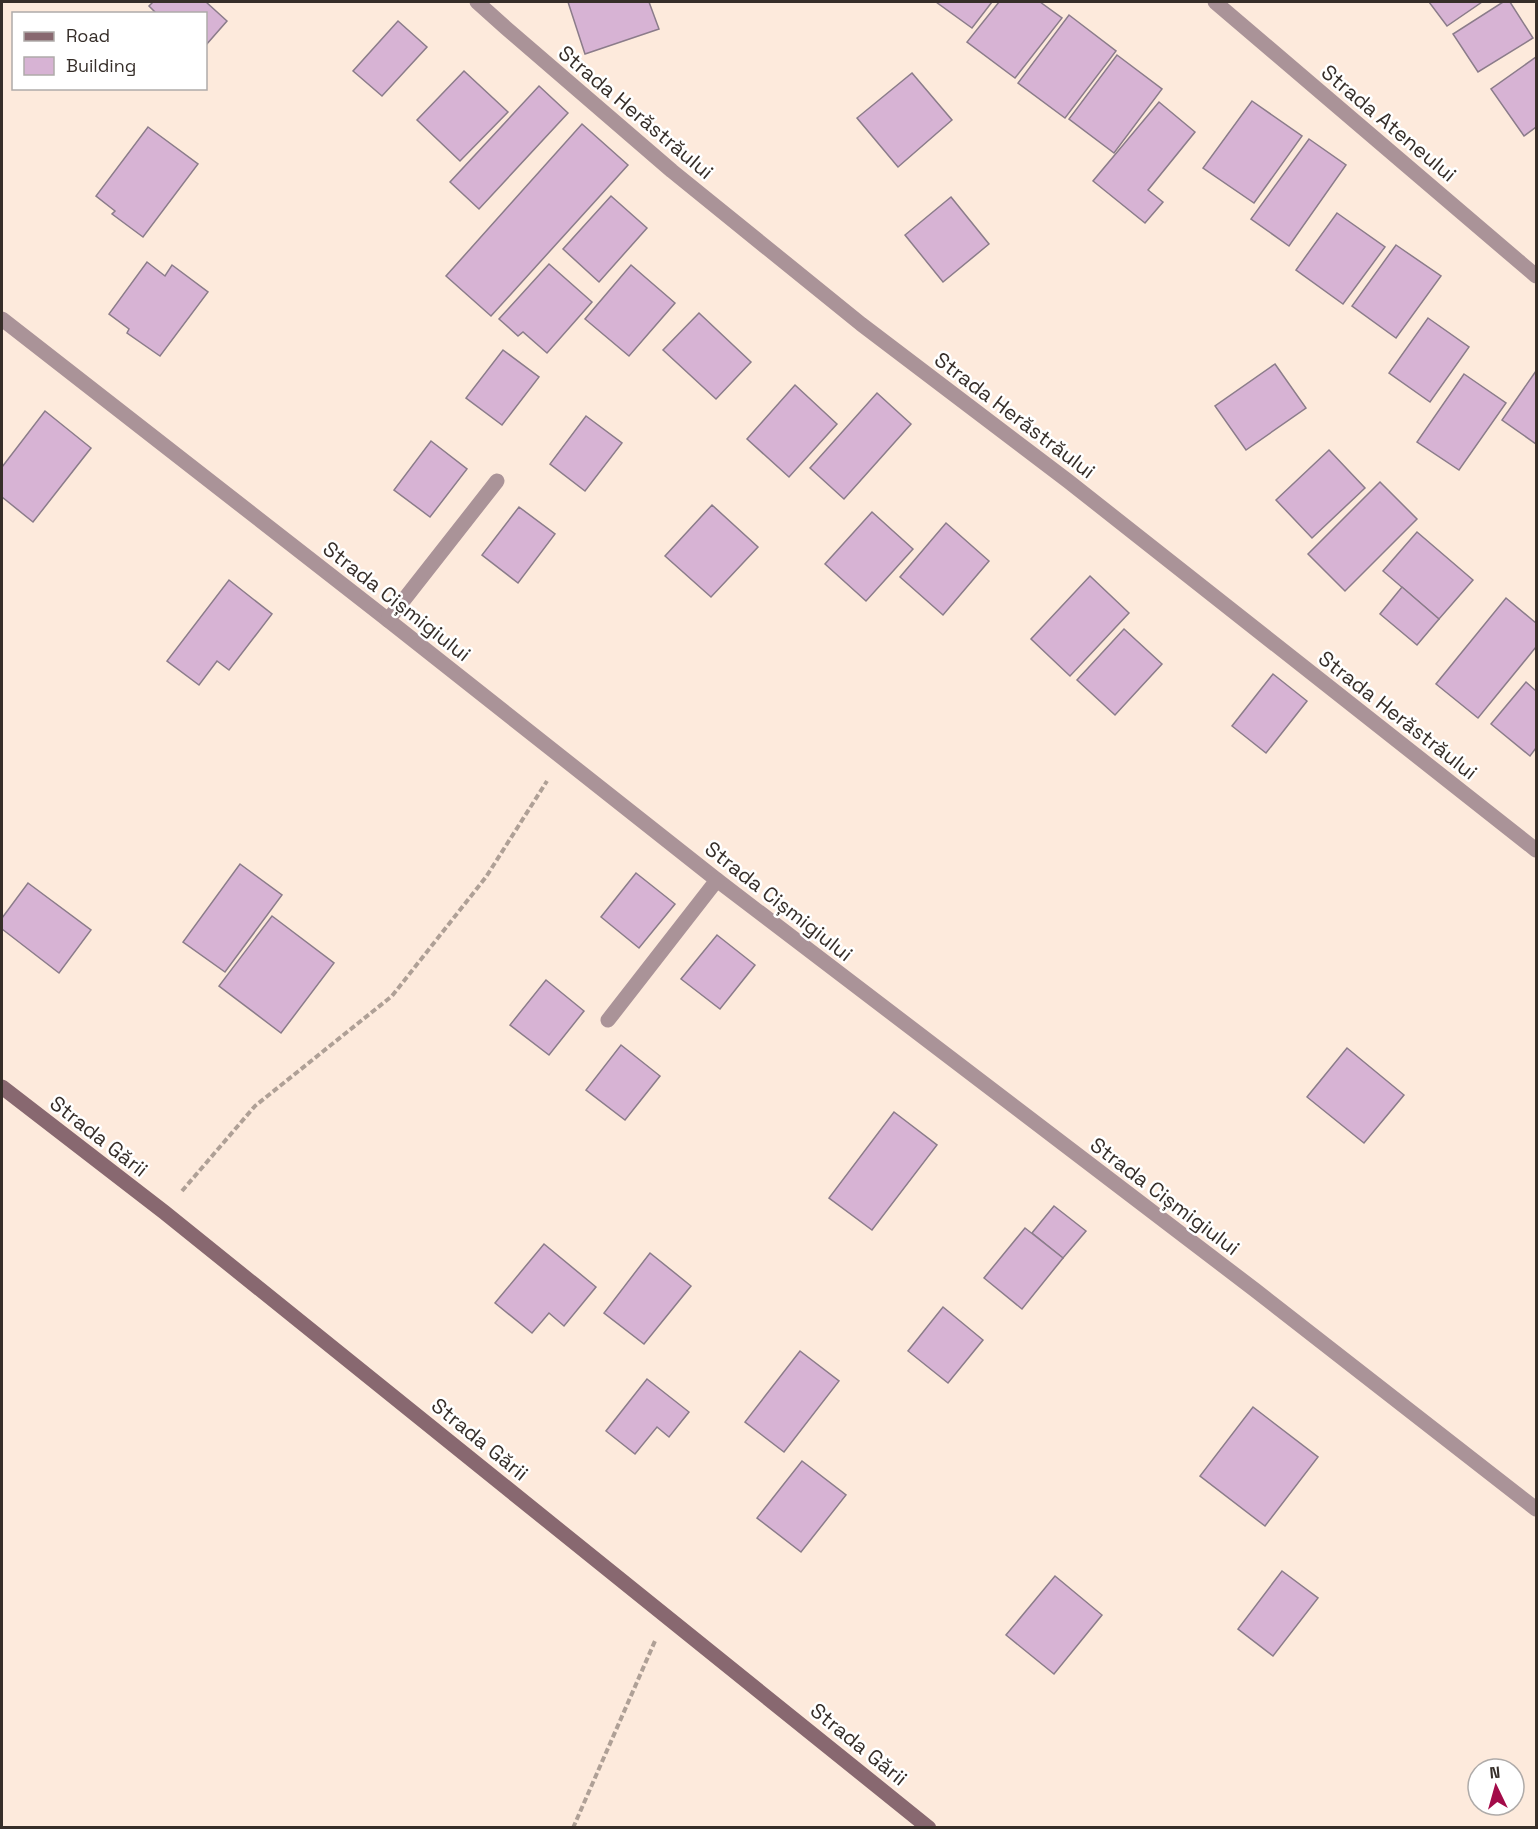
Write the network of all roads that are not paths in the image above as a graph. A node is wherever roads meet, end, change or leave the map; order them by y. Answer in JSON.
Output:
{"nodes":[{"id":1,"x":477,"y":2,"type":"edge"},
{"id":2,"x":1215,"y":2,"type":"edge"},
{"id":3,"x":1536,"y":276,"type":"edge"},
{"id":4,"x":2,"y":319,"type":"edge"},
{"id":5,"x":497,"y":481,"type":"dead end"},
{"id":6,"x":388,"y":620,"type":"junction"},
{"id":7,"x":1536,"y":850,"type":"edge"},
{"id":8,"x":717,"y":880,"type":"junction"},
{"id":9,"x":608,"y":1020,"type":"dead end"},
{"id":10,"x":2,"y":1087,"type":"edge"},
{"id":11,"x":1536,"y":1509,"type":"edge"},
{"id":12,"x":929,"y":1827,"type":"edge"}],
"edges":[{"from":1,"to":7,"type":"street","name":"Strada Herăstrăului"},
{"from":2,"to":3,"type":"street","name":"Strada Ateneului"},
{"from":4,"to":6,"type":"street","name":"Strada Cișmigiului"},
{"from":5,"to":6,"type":"street"},
{"from":6,"to":8,"type":"street","name":"Strada Cișmigiului"},
{"from":8,"to":9,"type":"street"},
{"from":8,"to":11,"type":"street","name":"Strada Cișmigiului"},
{"from":10,"to":12,"type":"main road","name":"Strada Gării"}]}
